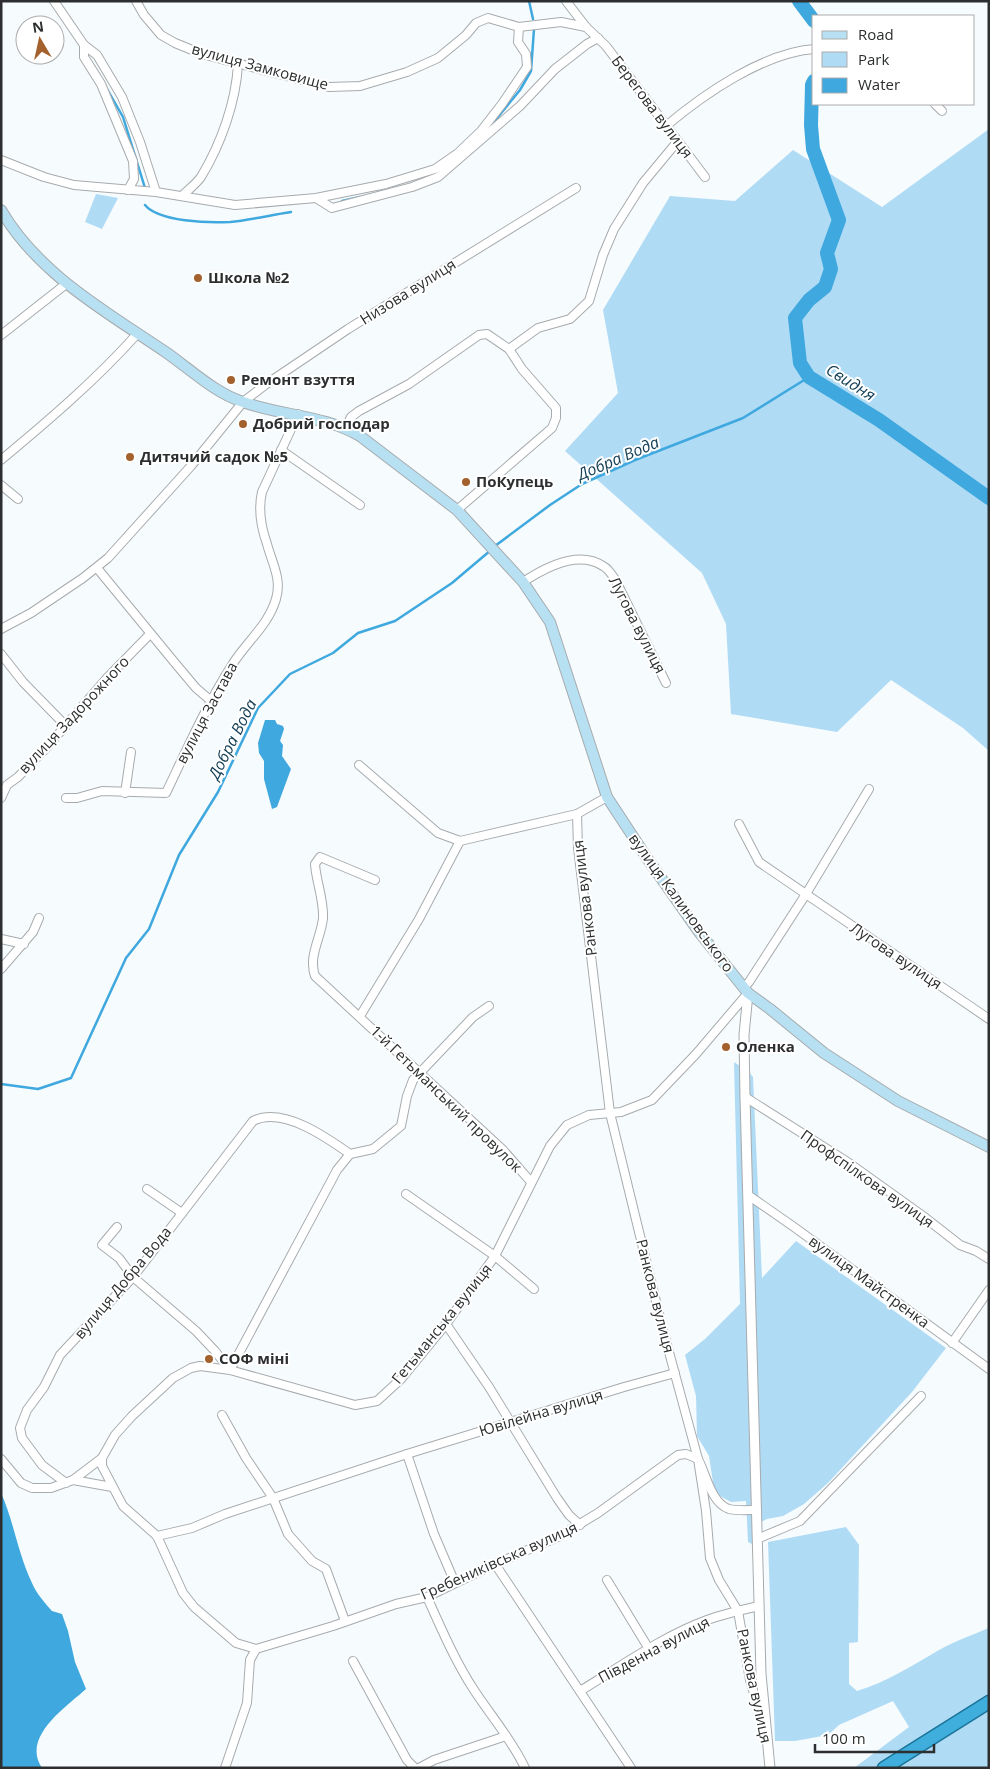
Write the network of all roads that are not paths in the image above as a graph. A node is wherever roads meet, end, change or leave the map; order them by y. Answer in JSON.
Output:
{"nodes":[{"id":1,"x":54,"y":1,"type":"edge"},
{"id":2,"x":136,"y":1,"type":"edge"},
{"id":3,"x":566,"y":1,"type":"edge"},
{"id":4,"x":586,"y":27,"type":"junction"},
{"id":5,"x":519,"y":28,"type":"junction"},
{"id":6,"x":598,"y":38,"type":"junction"},
{"id":7,"x":84,"y":45,"type":"junction"},
{"id":8,"x":812,"y":50,"type":"edge"},
{"id":9,"x":238,"y":64,"type":"junction"},
{"id":10,"x":936,"y":105,"type":"edge"},
{"id":11,"x":942,"y":111,"type":"dead end"},
{"id":12,"x":666,"y":126,"type":"junction"},
{"id":13,"x":677,"y":142,"type":"junction"},
{"id":14,"x":469,"y":152,"type":"junction"},
{"id":15,"x":458,"y":153,"type":"junction"},
{"id":16,"x":1,"y":160,"type":"edge"},
{"id":17,"x":705,"y":177,"type":"dead end"},
{"id":18,"x":576,"y":188,"type":"dead end"},
{"id":19,"x":128,"y":190,"type":"junction"},
{"id":20,"x":156,"y":192,"type":"junction"},
{"id":21,"x":182,"y":196,"type":"junction"},
{"id":22,"x":316,"y":198,"type":"junction"},
{"id":23,"x":1,"y":210,"type":"edge"},
{"id":24,"x":66,"y":284,"type":"junction"},
{"id":25,"x":138,"y":333,"type":"junction"},
{"id":26,"x":1,"y":335,"type":"edge"},
{"id":27,"x":509,"y":349,"type":"junction"},
{"id":28,"x":243,"y":402,"type":"junction"},
{"id":29,"x":298,"y":414,"type":"junction"},
{"id":30,"x":346,"y":428,"type":"junction"},
{"id":31,"x":280,"y":450,"type":"junction"},
{"id":32,"x":1,"y":460,"type":"edge"},
{"id":33,"x":1,"y":485,"type":"edge"},
{"id":34,"x":18,"y":499,"type":"dead end"},
{"id":35,"x":360,"y":505,"type":"dead end"},
{"id":36,"x":457,"y":510,"type":"junction"},
{"id":37,"x":97,"y":568,"type":"junction"},
{"id":38,"x":523,"y":582,"type":"junction"},
{"id":39,"x":1,"y":629,"type":"edge"},
{"id":40,"x":150,"y":634,"type":"junction"},
{"id":41,"x":1,"y":654,"type":"edge"},
{"id":42,"x":666,"y":683,"type":"dead end"},
{"id":43,"x":210,"y":700,"type":"junction"},
{"id":44,"x":66,"y":726,"type":"junction"},
{"id":45,"x":130,"y":752,"type":"dead end"},
{"id":46,"x":359,"y":765,"type":"dead end"},
{"id":47,"x":4,"y":784,"type":"edge"},
{"id":48,"x":868,"y":788,"type":"dead end"},
{"id":49,"x":125,"y":793,"type":"junction"},
{"id":50,"x":607,"y":797,"type":"junction"},
{"id":51,"x":1,"y":798,"type":"edge"},
{"id":52,"x":66,"y":798,"type":"dead end"},
{"id":53,"x":577,"y":814,"type":"junction"},
{"id":54,"x":739,"y":824,"type":"dead end"},
{"id":55,"x":460,"y":841,"type":"junction"},
{"id":56,"x":375,"y":880,"type":"dead end"},
{"id":57,"x":806,"y":894,"type":"junction"},
{"id":58,"x":39,"y":918,"type":"dead end"},
{"id":59,"x":1,"y":940,"type":"edge"},
{"id":60,"x":24,"y":944,"type":"junction"},
{"id":61,"x":1,"y":969,"type":"edge"},
{"id":62,"x":746,"y":991,"type":"junction"},
{"id":63,"x":489,"y":1006,"type":"dead end"},
{"id":64,"x":360,"y":1016,"type":"junction"},
{"id":65,"x":988,"y":1017,"type":"edge"},
{"id":66,"x":421,"y":1072,"type":"junction"},
{"id":67,"x":745,"y":1097,"type":"junction"},
{"id":68,"x":610,"y":1113,"type":"junction"},
{"id":69,"x":989,"y":1147,"type":"edge"},
{"id":70,"x":350,"y":1154,"type":"junction"},
{"id":71,"x":531,"y":1182,"type":"junction"},
{"id":72,"x":147,"y":1189,"type":"dead end"},
{"id":73,"x":406,"y":1194,"type":"dead end"},
{"id":74,"x":748,"y":1196,"type":"junction"},
{"id":75,"x":182,"y":1213,"type":"junction"},
{"id":76,"x":117,"y":1227,"type":"dead end"},
{"id":77,"x":496,"y":1256,"type":"junction"},
{"id":78,"x":989,"y":1259,"type":"edge"},
{"id":79,"x":133,"y":1277,"type":"junction"},
{"id":80,"x":534,"y":1288,"type":"dead end"},
{"id":81,"x":989,"y":1290,"type":"edge"},
{"id":82,"x":446,"y":1324,"type":"junction"},
{"id":83,"x":952,"y":1343,"type":"junction"},
{"id":84,"x":230,"y":1370,"type":"junction"},
{"id":85,"x":989,"y":1370,"type":"edge"},
{"id":86,"x":675,"y":1373,"type":"junction"},
{"id":87,"x":921,"y":1396,"type":"dead end"},
{"id":88,"x":222,"y":1416,"type":"dead end"},
{"id":89,"x":511,"y":1422,"type":"junction"},
{"id":90,"x":407,"y":1454,"type":"junction"},
{"id":91,"x":102,"y":1458,"type":"junction"},
{"id":92,"x":1,"y":1459,"type":"edge"},
{"id":93,"x":698,"y":1459,"type":"junction"},
{"id":94,"x":70,"y":1482,"type":"junction"},
{"id":95,"x":112,"y":1486,"type":"junction"},
{"id":96,"x":273,"y":1498,"type":"junction"},
{"id":97,"x":757,"y":1510,"type":"junction"},
{"id":98,"x":580,"y":1525,"type":"junction"},
{"id":99,"x":157,"y":1536,"type":"junction"},
{"id":100,"x":757,"y":1539,"type":"junction"},
{"id":101,"x":495,"y":1564,"type":"junction"},
{"id":102,"x":607,"y":1580,"type":"dead end"},
{"id":103,"x":455,"y":1583,"type":"junction"},
{"id":104,"x":427,"y":1597,"type":"junction"},
{"id":105,"x":759,"y":1606,"type":"junction"},
{"id":106,"x":738,"y":1610,"type":"junction"},
{"id":107,"x":345,"y":1621,"type":"junction"},
{"id":108,"x":256,"y":1649,"type":"junction"},
{"id":109,"x":649,"y":1649,"type":"junction"},
{"id":110,"x":353,"y":1661,"type":"dead end"},
{"id":111,"x":580,"y":1691,"type":"junction"},
{"id":112,"x":989,"y":1702,"type":"edge"},
{"id":113,"x":766,"y":1729,"type":"junction"},
{"id":114,"x":506,"y":1736,"type":"junction"},
{"id":115,"x":225,"y":1768,"type":"edge"},
{"id":116,"x":415,"y":1768,"type":"edge"},
{"id":117,"x":419,"y":1768,"type":"edge"},
{"id":118,"x":525,"y":1768,"type":"edge"},
{"id":119,"x":631,"y":1768,"type":"edge"},
{"id":120,"x":770,"y":1768,"type":"edge"},
{"id":121,"x":884,"y":1768,"type":"edge"}],
"edges":[{"from":1,"to":7,"type":"street"},
{"from":2,"to":9,"type":"street","name":"вулиця Замковище"},
{"from":3,"to":4,"type":"street","name":"Берегова вулиця"},
{"from":4,"to":5,"type":"street"},
{"from":4,"to":6,"type":"street","name":"Берегова вулиця"},
{"from":5,"to":9,"type":"street","name":"вулиця Замковище"},
{"from":5,"to":15,"type":"street"},
{"from":6,"to":12,"type":"street","name":"Берегова вулиця"},
{"from":6,"to":14,"type":"street"},
{"from":7,"to":19,"type":"street"},
{"from":7,"to":20,"type":"street"},
{"from":8,"to":12,"type":"street"},
{"from":9,"to":21,"type":"street"},
{"from":10,"to":11,"type":"street"},
{"from":12,"to":13,"type":"street","name":"Берегова вулиця"},
{"from":13,"to":17,"type":"street","name":"Берегова вулиця"},
{"from":13,"to":27,"type":"street"},
{"from":14,"to":15,"type":"street"},
{"from":14,"to":22,"type":"street"},
{"from":15,"to":22,"type":"street"},
{"from":16,"to":19,"type":"street"},
{"from":18,"to":28,"type":"street","name":"Низова вулиця"},
{"from":19,"to":20,"type":"street"},
{"from":20,"to":21,"type":"street"},
{"from":21,"to":22,"type":"street"},
{"from":23,"to":24,"type":"main road","name":"вулиця Калиновського"},
{"from":24,"to":25,"type":"main road","name":"вулиця Калиновського"},
{"from":24,"to":26,"type":"street"},
{"from":25,"to":28,"type":"main road","name":"вулиця Калиновського"},
{"from":25,"to":32,"type":"street"},
{"from":27,"to":30,"type":"street"},
{"from":27,"to":36,"type":"street"},
{"from":28,"to":29,"type":"main road","name":"вулиця Калиновського"},
{"from":28,"to":37,"type":"street","name":"Низова вулиця"},
{"from":29,"to":30,"type":"main road","name":"вулиця Калиновського"},
{"from":29,"to":31,"type":"street","name":"вулиця Застава"},
{"from":30,"to":36,"type":"main road","name":"вулиця Калиновського"},
{"from":31,"to":35,"type":"street"},
{"from":31,"to":43,"type":"street","name":"вулиця Застава"},
{"from":33,"to":34,"type":"street"},
{"from":36,"to":38,"type":"main road","name":"вулиця Калиновського"},
{"from":37,"to":39,"type":"street","name":"Низова вулиця"},
{"from":37,"to":40,"type":"street"},
{"from":38,"to":42,"type":"street","name":"Лугова вулиця"},
{"from":38,"to":50,"type":"main road","name":"вулиця Калиновського"},
{"from":40,"to":43,"type":"street"},
{"from":40,"to":44,"type":"street","name":"вулиця Задорожного"},
{"from":41,"to":44,"type":"street"},
{"from":43,"to":49,"type":"street","name":"вулиця Застава"},
{"from":44,"to":47,"type":"street","name":"вулиця Задорожного"},
{"from":45,"to":49,"type":"street"},
{"from":46,"to":55,"type":"street"},
{"from":47,"to":51,"type":"street","name":"вулиця Задорожного"},
{"from":48,"to":57,"type":"street"},
{"from":49,"to":52,"type":"street"},
{"from":50,"to":53,"type":"street"},
{"from":50,"to":62,"type":"main road","name":"вулиця Калиновського"},
{"from":53,"to":55,"type":"street"},
{"from":53,"to":68,"type":"street","name":"Ранкова вулиця"},
{"from":54,"to":57,"type":"street","name":"Лугова вулиця"},
{"from":55,"to":64,"type":"street","name":"1-й Гетьманський провулок"},
{"from":56,"to":64,"type":"street","name":"1-й Гетьманський провулок"},
{"from":57,"to":62,"type":"street","name":"Гетьманська вулиця"},
{"from":57,"to":65,"type":"street","name":"Лугова вулиця"},
{"from":58,"to":60,"type":"street"},
{"from":59,"to":60,"type":"street"},
{"from":60,"to":61,"type":"street"},
{"from":62,"to":67,"type":"street"},
{"from":62,"to":68,"type":"street","name":"Гетьманська вулиця"},
{"from":62,"to":69,"type":"main road","name":"вулиця Калиновського"},
{"from":63,"to":66,"type":"street"},
{"from":64,"to":66,"type":"street","name":"1-й Гетьманський провулок"},
{"from":66,"to":70,"type":"street"},
{"from":66,"to":71,"type":"street","name":"1-й Гетьманський провулок"},
{"from":67,"to":74,"type":"street"},
{"from":67,"to":78,"type":"street","name":"Профспілкова вулиця"},
{"from":68,"to":71,"type":"street","name":"Гетьманська вулиця"},
{"from":68,"to":86,"type":"street","name":"Ранкова вулиця"},
{"from":70,"to":75,"type":"street","name":"вулиця Добра Вода"},
{"from":70,"to":84,"type":"street"},
{"from":71,"to":77,"type":"street","name":"Гетьманська вулиця"},
{"from":72,"to":75,"type":"street"},
{"from":73,"to":77,"type":"street"},
{"from":74,"to":83,"type":"street","name":"вулиця Майстренка"},
{"from":74,"to":97,"type":"street"},
{"from":75,"to":79,"type":"street","name":"вулиця Добра Вода"},
{"from":76,"to":79,"type":"street"},
{"from":77,"to":80,"type":"street"},
{"from":77,"to":82,"type":"street","name":"Гетьманська вулиця"},
{"from":79,"to":84,"type":"street"},
{"from":79,"to":94,"type":"street","name":"вулиця Добра Вода"},
{"from":81,"to":83,"type":"street"},
{"from":82,"to":84,"type":"street","name":"Гетьманська вулиця"},
{"from":82,"to":89,"type":"street"},
{"from":83,"to":85,"type":"street","name":"вулиця Майстренка"},
{"from":84,"to":91,"type":"street","name":"Гетьманська вулиця"},
{"from":86,"to":89,"type":"street","name":"Ювілейна вулиця"},
{"from":86,"to":93,"type":"street","name":"Ранкова вулиця"},
{"from":87,"to":100,"type":"street"},
{"from":88,"to":96,"type":"street"},
{"from":89,"to":90,"type":"street","name":"Ювілейна вулиця"},
{"from":89,"to":98,"type":"street"},
{"from":90,"to":96,"type":"street","name":"Ювілейна вулиця"},
{"from":90,"to":103,"type":"street"},
{"from":91,"to":94,"type":"street"},
{"from":91,"to":95,"type":"street"},
{"from":92,"to":94,"type":"street"},
{"from":93,"to":97,"type":"street"},
{"from":93,"to":98,"type":"street","name":"Гребениківська вулиця"},
{"from":93,"to":106,"type":"street","name":"Ранкова вулиця"},
{"from":94,"to":95,"type":"street"},
{"from":95,"to":99,"type":"street"},
{"from":96,"to":99,"type":"street","name":"Ювілейна вулиця"},
{"from":96,"to":107,"type":"street"},
{"from":97,"to":100,"type":"street"},
{"from":98,"to":101,"type":"street","name":"Гребениківська вулиця"},
{"from":99,"to":108,"type":"street"},
{"from":100,"to":105,"type":"street"},
{"from":101,"to":103,"type":"street","name":"Гребениківська вулиця"},
{"from":101,"to":111,"type":"street","name":"Південна вулиця"},
{"from":102,"to":109,"type":"street"},
{"from":103,"to":104,"type":"street","name":"Гребениківська вулиця"},
{"from":104,"to":107,"type":"street","name":"Гребениківська вулиця"},
{"from":104,"to":114,"type":"street"},
{"from":105,"to":106,"type":"street","name":"Південна вулиця"},
{"from":105,"to":113,"type":"street"},
{"from":106,"to":109,"type":"street","name":"Південна вулиця"},
{"from":106,"to":113,"type":"street","name":"Ранкова вулиця"},
{"from":107,"to":108,"type":"street","name":"Гребениківська вулиця"},
{"from":108,"to":115,"type":"street"},
{"from":109,"to":111,"type":"street","name":"Південна вулиця"},
{"from":110,"to":116,"type":"street"},
{"from":111,"to":119,"type":"street","name":"Південна вулиця"},
{"from":112,"to":121,"type":"highway"},
{"from":113,"to":120,"type":"street","name":"Ранкова вулиця"},
{"from":114,"to":117,"type":"street"},
{"from":114,"to":118,"type":"street"}]}
